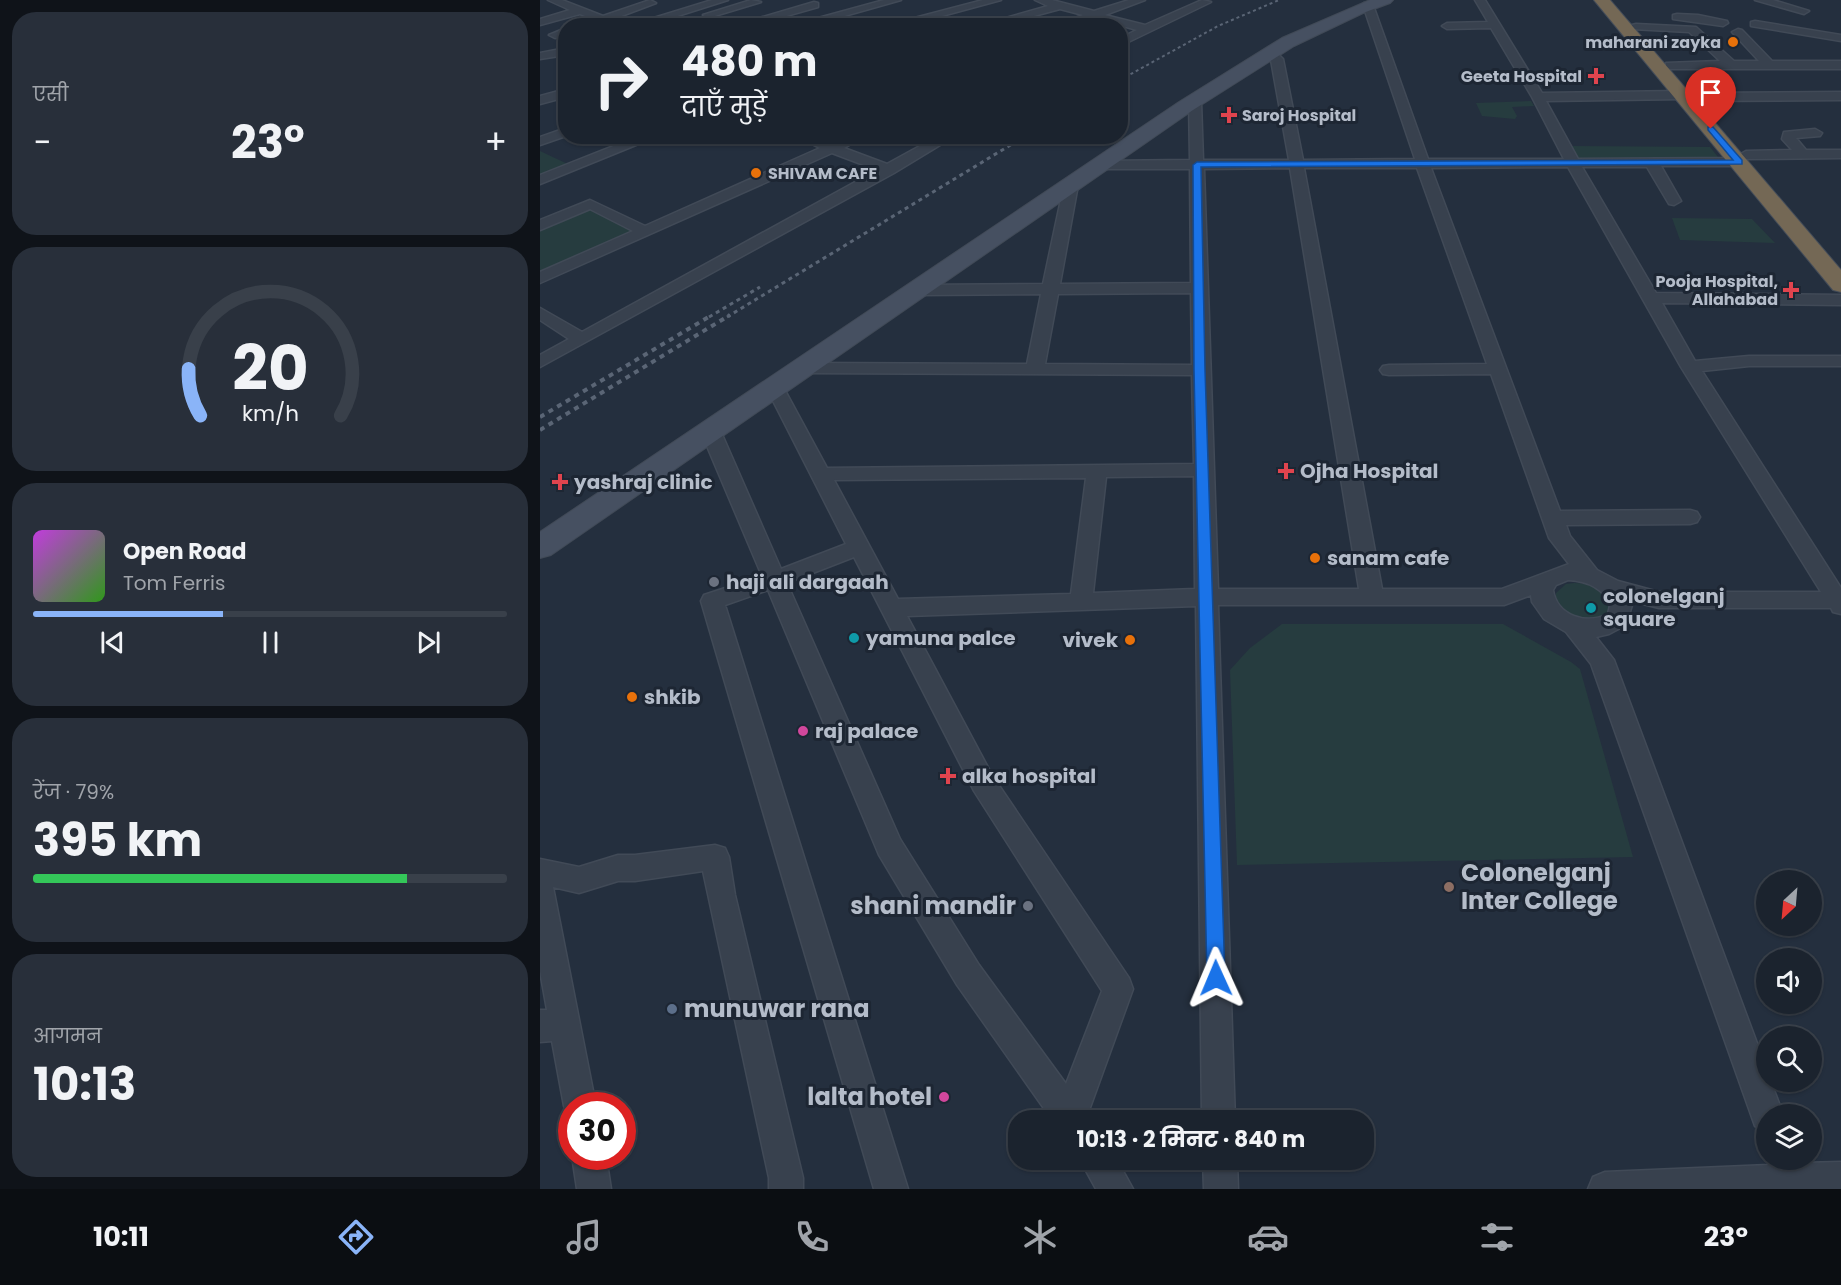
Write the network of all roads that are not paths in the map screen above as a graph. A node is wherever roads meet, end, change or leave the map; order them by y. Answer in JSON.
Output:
{"nodes":[{"id":1,"x":553,"y":0,"type":"edge"},
{"id":2,"x":723,"y":0,"type":"edge"},
{"id":3,"x":796,"y":0,"type":"edge"},
{"id":4,"x":896,"y":0,"type":"edge"},
{"id":5,"x":941,"y":0,"type":"edge"},
{"id":6,"x":996,"y":0,"type":"edge"},
{"id":7,"x":1040,"y":0,"type":"edge"},
{"id":8,"x":1106,"y":0,"type":"edge"},
{"id":9,"x":1480,"y":0,"type":"edge"},
{"id":10,"x":1602,"y":0,"type":"edge"},
{"id":11,"x":1614,"y":0,"type":"edge"},
{"id":12,"x":1760,"y":0,"type":"edge"},
{"id":13,"x":754,"y":1,"type":"edge"},
{"id":14,"x":1134,"y":1,"type":"edge"},
{"id":15,"x":1206,"y":2,"type":"dead end"},
{"id":16,"x":1376,"y":3,"type":"edge"},
{"id":17,"x":650,"y":4,"type":"edge"},
{"id":18,"x":908,"y":6,"type":"dead end"},
{"id":19,"x":1671,"y":6,"type":"dead end"},
{"id":20,"x":1067,"y":7,"type":"junction"},
{"id":21,"x":695,"y":8,"type":"junction"},
{"id":22,"x":580,"y":10,"type":"junction"},
{"id":23,"x":1804,"y":11,"type":"dead end"},
{"id":24,"x":960,"y":12,"type":"junction"},
{"id":25,"x":784,"y":13,"type":"junction"},
{"id":26,"x":1173,"y":15,"type":"junction"},
{"id":27,"x":1686,"y":17,"type":"junction"},
{"id":28,"x":600,"y":18,"type":"edge"},
{"id":29,"x":605,"y":18,"type":"edge"},
{"id":30,"x":660,"y":18,"type":"edge"},
{"id":31,"x":699,"y":18,"type":"edge"},
{"id":32,"x":766,"y":18,"type":"edge"},
{"id":33,"x":792,"y":18,"type":"edge"},
{"id":34,"x":828,"y":18,"type":"edge"},
{"id":35,"x":861,"y":18,"type":"edge"},
{"id":36,"x":930,"y":18,"type":"edge"},
{"id":37,"x":942,"y":18,"type":"edge"},
{"id":38,"x":969,"y":18,"type":"edge"},
{"id":39,"x":1018,"y":18,"type":"edge"},
{"id":40,"x":1093,"y":18,"type":"edge"},
{"id":41,"x":1102,"y":18,"type":"edge"},
{"id":42,"x":540,"y":22,"type":"edge"},
{"id":43,"x":1632,"y":22,"type":"junction"},
{"id":44,"x":1723,"y":22,"type":"dead end"},
{"id":45,"x":1128,"y":23,"type":"edge"},
{"id":46,"x":1755,"y":24,"type":"dead end"},
{"id":47,"x":1496,"y":25,"type":"junction"},
{"id":48,"x":1447,"y":26,"type":"dead end"},
{"id":49,"x":1146,"y":29,"type":"junction"},
{"id":50,"x":1738,"y":32,"type":"dead end"},
{"id":51,"x":1841,"y":38,"type":"edge"},
{"id":52,"x":1128,"y":39,"type":"edge"},
{"id":53,"x":558,"y":52,"type":"edge"},
{"id":54,"x":1270,"y":52,"type":"junction"},
{"id":55,"x":542,"y":54,"type":"edge"},
{"id":56,"x":1670,"y":65,"type":"junction"},
{"id":57,"x":1841,"y":65,"type":"edge"},
{"id":58,"x":1732,"y":66,"type":"junction"},
{"id":59,"x":1770,"y":66,"type":"junction"},
{"id":60,"x":1785,"y":92,"type":"junction"},
{"id":61,"x":558,"y":95,"type":"edge"},
{"id":62,"x":1690,"y":96,"type":"junction"},
{"id":63,"x":1841,"y":96,"type":"edge"},
{"id":64,"x":1538,"y":97,"type":"junction"},
{"id":65,"x":540,"y":100,"type":"edge"},
{"id":66,"x":1195,"y":101,"type":"junction"},
{"id":67,"x":1796,"y":112,"type":"dead end"},
{"id":68,"x":1815,"y":133,"type":"dead end"},
{"id":69,"x":558,"y":135,"type":"edge"},
{"id":70,"x":540,"y":141,"type":"edge"},
{"id":71,"x":632,"y":144,"type":"edge"},
{"id":72,"x":819,"y":144,"type":"edge"},
{"id":73,"x":843,"y":144,"type":"edge"},
{"id":74,"x":935,"y":144,"type":"edge"},
{"id":75,"x":832,"y":150,"type":"junction"},
{"id":76,"x":1841,"y":154,"type":"edge"},
{"id":77,"x":1803,"y":155,"type":"junction"},
{"id":78,"x":1743,"y":158,"type":"junction"},
{"id":79,"x":1573,"y":163,"type":"junction"},
{"id":80,"x":1652,"y":163,"type":"junction"},
{"id":81,"x":1297,"y":164,"type":"junction"},
{"id":82,"x":1423,"y":164,"type":"junction"},
{"id":83,"x":1100,"y":165,"type":"junction"},
{"id":84,"x":1197,"y":165,"type":"junction"},
{"id":85,"x":889,"y":170,"type":"junction"},
{"id":86,"x":540,"y":180,"type":"edge"},
{"id":87,"x":1071,"y":185,"type":"junction"},
{"id":88,"x":1674,"y":201,"type":"dead end"},
{"id":89,"x":540,"y":225,"type":"edge"},
{"id":90,"x":646,"y":232,"type":"junction"},
{"id":91,"x":1841,"y":267,"type":"edge"},
{"id":92,"x":540,"y":278,"type":"edge"},
{"id":93,"x":1841,"y":285,"type":"edge"},
{"id":94,"x":1198,"y":288,"type":"junction"},
{"id":95,"x":1051,"y":289,"type":"junction"},
{"id":96,"x":918,"y":290,"type":"junction"},
{"id":97,"x":1649,"y":298,"type":"junction"},
{"id":98,"x":1841,"y":300,"type":"edge"},
{"id":99,"x":540,"y":314,"type":"edge"},
{"id":100,"x":582,"y":339,"type":"junction"},
{"id":101,"x":1841,"y":361,"type":"edge"},
{"id":102,"x":540,"y":362,"type":"edge"},
{"id":103,"x":1690,"y":367,"type":"junction"},
{"id":104,"x":804,"y":368,"type":"junction"},
{"id":105,"x":1035,"y":369,"type":"junction"},
{"id":106,"x":1499,"y":369,"type":"junction"},
{"id":107,"x":1200,"y":370,"type":"junction"},
{"id":108,"x":1389,"y":370,"type":"dead end"},
{"id":109,"x":776,"y":387,"type":"junction"},
{"id":110,"x":711,"y":432,"type":"junction"},
{"id":111,"x":1203,"y":470,"type":"junction"},
{"id":112,"x":1097,"y":471,"type":"junction"},
{"id":113,"x":821,"y":474,"type":"junction"},
{"id":114,"x":1690,"y":517,"type":"dead end"},
{"id":115,"x":1556,"y":528,"type":"junction"},
{"id":116,"x":540,"y":547,"type":"edge"},
{"id":117,"x":859,"y":547,"type":"junction"},
{"id":118,"x":1588,"y":574,"type":"junction"},
{"id":119,"x":1553,"y":576,"type":"junction"},
{"id":120,"x":774,"y":580,"type":"junction"},
{"id":121,"x":1612,"y":588,"type":"junction"},
{"id":122,"x":1207,"y":597,"type":"junction"},
{"id":123,"x":1372,"y":597,"type":"junction"},
{"id":124,"x":1504,"y":597,"type":"junction"},
{"id":125,"x":1659,"y":600,"type":"junction"},
{"id":126,"x":1081,"y":602,"type":"junction"},
{"id":127,"x":1840,"y":602,"type":"edge"},
{"id":128,"x":891,"y":608,"type":"junction"},
{"id":129,"x":1549,"y":612,"type":"junction"},
{"id":130,"x":1612,"y":620,"type":"junction"},
{"id":131,"x":1575,"y":627,"type":"junction"},
{"id":132,"x":1602,"y":660,"type":"junction"},
{"id":133,"x":540,"y":872,"type":"edge"},
{"id":134,"x":540,"y":890,"type":"edge"},
{"id":135,"x":553,"y":1026,"type":"edge"},
{"id":136,"x":575,"y":1092,"type":"edge"},
{"id":137,"x":1763,"y":1104,"type":"edge"},
{"id":138,"x":1065,"y":1110,"type":"edge"},
{"id":139,"x":1074,"y":1110,"type":"edge"},
{"id":140,"x":1219,"y":1110,"type":"edge"},
{"id":141,"x":591,"y":1170,"type":"edge"},
{"id":142,"x":1104,"y":1170,"type":"edge"},
{"id":143,"x":1220,"y":1170,"type":"edge"},
{"id":144,"x":1788,"y":1170,"type":"edge"},
{"id":145,"x":1841,"y":1179,"type":"edge"},
{"id":146,"x":594,"y":1189,"type":"edge"},
{"id":147,"x":786,"y":1189,"type":"edge"},
{"id":148,"x":891,"y":1189,"type":"edge"},
{"id":149,"x":1116,"y":1189,"type":"edge"},
{"id":150,"x":1221,"y":1189,"type":"edge"},
{"id":151,"x":1605,"y":1189,"type":"edge"}],
"edges":[{"from":1,"to":22,"type":"street"},
{"from":2,"to":21,"type":"street"},
{"from":3,"to":25,"type":"street"},
{"from":4,"to":34,"type":"street"},
{"from":5,"to":24,"type":"street"},
{"from":6,"to":24,"type":"street"},
{"from":7,"to":20,"type":"street"},
{"from":8,"to":20,"type":"street"},
{"from":9,"to":47,"type":"street"},
{"from":10,"to":62,"type":"highway"},
{"from":11,"to":43,"type":"highway"},
{"from":12,"to":23,"type":"street"},
{"from":13,"to":25,"type":"street"},
{"from":13,"to":31,"type":"street"},
{"from":14,"to":26,"type":"street"},
{"from":14,"to":41,"type":"street"},
{"from":15,"to":26,"type":"street"},
{"from":16,"to":54,"type":"street"},
{"from":16,"to":82,"type":"street"},
{"from":17,"to":21,"type":"street"},
{"from":17,"to":29,"type":"street"},
{"from":18,"to":35,"type":"street"},
{"from":19,"to":27,"type":"street"},
{"from":20,"to":39,"type":"street"},
{"from":20,"to":40,"type":"street"},
{"from":21,"to":30,"type":"street"},
{"from":22,"to":28,"type":"street"},
{"from":22,"to":42,"type":"street"},
{"from":24,"to":36,"type":"street"},
{"from":24,"to":37,"type":"street"},
{"from":24,"to":38,"type":"street"},
{"from":25,"to":32,"type":"street"},
{"from":25,"to":33,"type":"street"},
{"from":26,"to":49,"type":"street"},
{"from":27,"to":43,"type":"street"},
{"from":27,"to":44,"type":"street"},
{"from":43,"to":56,"type":"highway"},
{"from":43,"to":58,"type":"street"},
{"from":45,"to":49,"type":"street"},
{"from":46,"to":51,"type":"street"},
{"from":47,"to":48,"type":"street"},
{"from":47,"to":64,"type":"street"},
{"from":49,"to":52,"type":"street"},
{"from":50,"to":59,"type":"street"},
{"from":53,"to":55,"type":"street"},
{"from":54,"to":66,"type":"street"},
{"from":54,"to":81,"type":"street"},
{"from":56,"to":58,"type":"street"},
{"from":56,"to":62,"type":"highway"},
{"from":57,"to":59,"type":"street"},
{"from":58,"to":59,"type":"street"},
{"from":60,"to":62,"type":"street"},
{"from":60,"to":63,"type":"street"},
{"from":60,"to":67,"type":"street"},
{"from":61,"to":65,"type":"street"},
{"from":62,"to":64,"type":"street"},
{"from":62,"to":78,"type":"highway"},
{"from":64,"to":79,"type":"street"},
{"from":66,"to":83,"type":"street"},
{"from":66,"to":84,"type":"street"},
{"from":68,"to":77,"type":"street"},
{"from":69,"to":70,"type":"street"},
{"from":71,"to":86,"type":"street"},
{"from":72,"to":75,"type":"street"},
{"from":73,"to":75,"type":"street"},
{"from":74,"to":85,"type":"street"},
{"from":75,"to":85,"type":"street"},
{"from":75,"to":90,"type":"street"},
{"from":76,"to":77,"type":"street"},
{"from":77,"to":78,"type":"street"},
{"from":78,"to":80,"type":"street"},
{"from":78,"to":91,"type":"highway"},
{"from":78,"to":93,"type":"highway"},
{"from":79,"to":80,"type":"street"},
{"from":79,"to":82,"type":"street"},
{"from":79,"to":97,"type":"street"},
{"from":80,"to":88,"type":"street"},
{"from":81,"to":82,"type":"street"},
{"from":81,"to":84,"type":"street"},
{"from":81,"to":123,"type":"street"},
{"from":82,"to":106,"type":"street"},
{"from":83,"to":84,"type":"street"},
{"from":83,"to":87,"type":"street"},
{"from":84,"to":94,"type":"street"},
{"from":85,"to":100,"type":"street"},
{"from":87,"to":95,"type":"street"},
{"from":87,"to":96,"type":"street"},
{"from":89,"to":90,"type":"street"},
{"from":90,"to":92,"type":"street"},
{"from":94,"to":95,"type":"street"},
{"from":94,"to":107,"type":"street"},
{"from":95,"to":96,"type":"street"},
{"from":95,"to":105,"type":"street"},
{"from":96,"to":104,"type":"street"},
{"from":97,"to":98,"type":"street"},
{"from":97,"to":103,"type":"street"},
{"from":99,"to":100,"type":"street"},
{"from":100,"to":102,"type":"street"},
{"from":101,"to":103,"type":"street"},
{"from":103,"to":127,"type":"street"},
{"from":104,"to":105,"type":"street"},
{"from":104,"to":109,"type":"street"},
{"from":105,"to":107,"type":"street"},
{"from":106,"to":108,"type":"street"},
{"from":106,"to":115,"type":"street"},
{"from":107,"to":111,"type":"street"},
{"from":109,"to":110,"type":"street"},
{"from":109,"to":113,"type":"street"},
{"from":110,"to":116,"type":"street"},
{"from":110,"to":120,"type":"street"},
{"from":111,"to":112,"type":"street"},
{"from":111,"to":122,"type":"street"},
{"from":112,"to":113,"type":"street"},
{"from":112,"to":126,"type":"street"},
{"from":113,"to":117,"type":"street"},
{"from":114,"to":115,"type":"street"},
{"from":115,"to":118,"type":"street"},
{"from":115,"to":119,"type":"street"},
{"from":117,"to":120,"type":"street"},
{"from":117,"to":128,"type":"street"},
{"from":118,"to":119,"type":"street"},
{"from":118,"to":121,"type":"street"},
{"from":119,"to":124,"type":"street"},
{"from":119,"to":129,"type":"street"},
{"from":120,"to":138,"type":"street"},
{"from":120,"to":148,"type":"street"},
{"from":121,"to":125,"type":"street"},
{"from":121,"to":130,"type":"street"},
{"from":122,"to":123,"type":"street"},
{"from":122,"to":126,"type":"street"},
{"from":122,"to":140,"type":"street"},
{"from":123,"to":124,"type":"street"},
{"from":124,"to":129,"type":"street"},
{"from":125,"to":127,"type":"street"},
{"from":125,"to":130,"type":"street"},
{"from":126,"to":128,"type":"street"},
{"from":128,"to":139,"type":"street"},
{"from":129,"to":131,"type":"street"},
{"from":130,"to":131,"type":"street"},
{"from":130,"to":132,"type":"street"},
{"from":131,"to":132,"type":"street"},
{"from":132,"to":137,"type":"street"},
{"from":133,"to":147,"type":"street"},
{"from":134,"to":135,"type":"street"},
{"from":135,"to":136,"type":"street"},
{"from":141,"to":146,"type":"street"},
{"from":142,"to":149,"type":"street"},
{"from":143,"to":150,"type":"street"},
{"from":144,"to":145,"type":"street"},
{"from":144,"to":151,"type":"street"}]}
